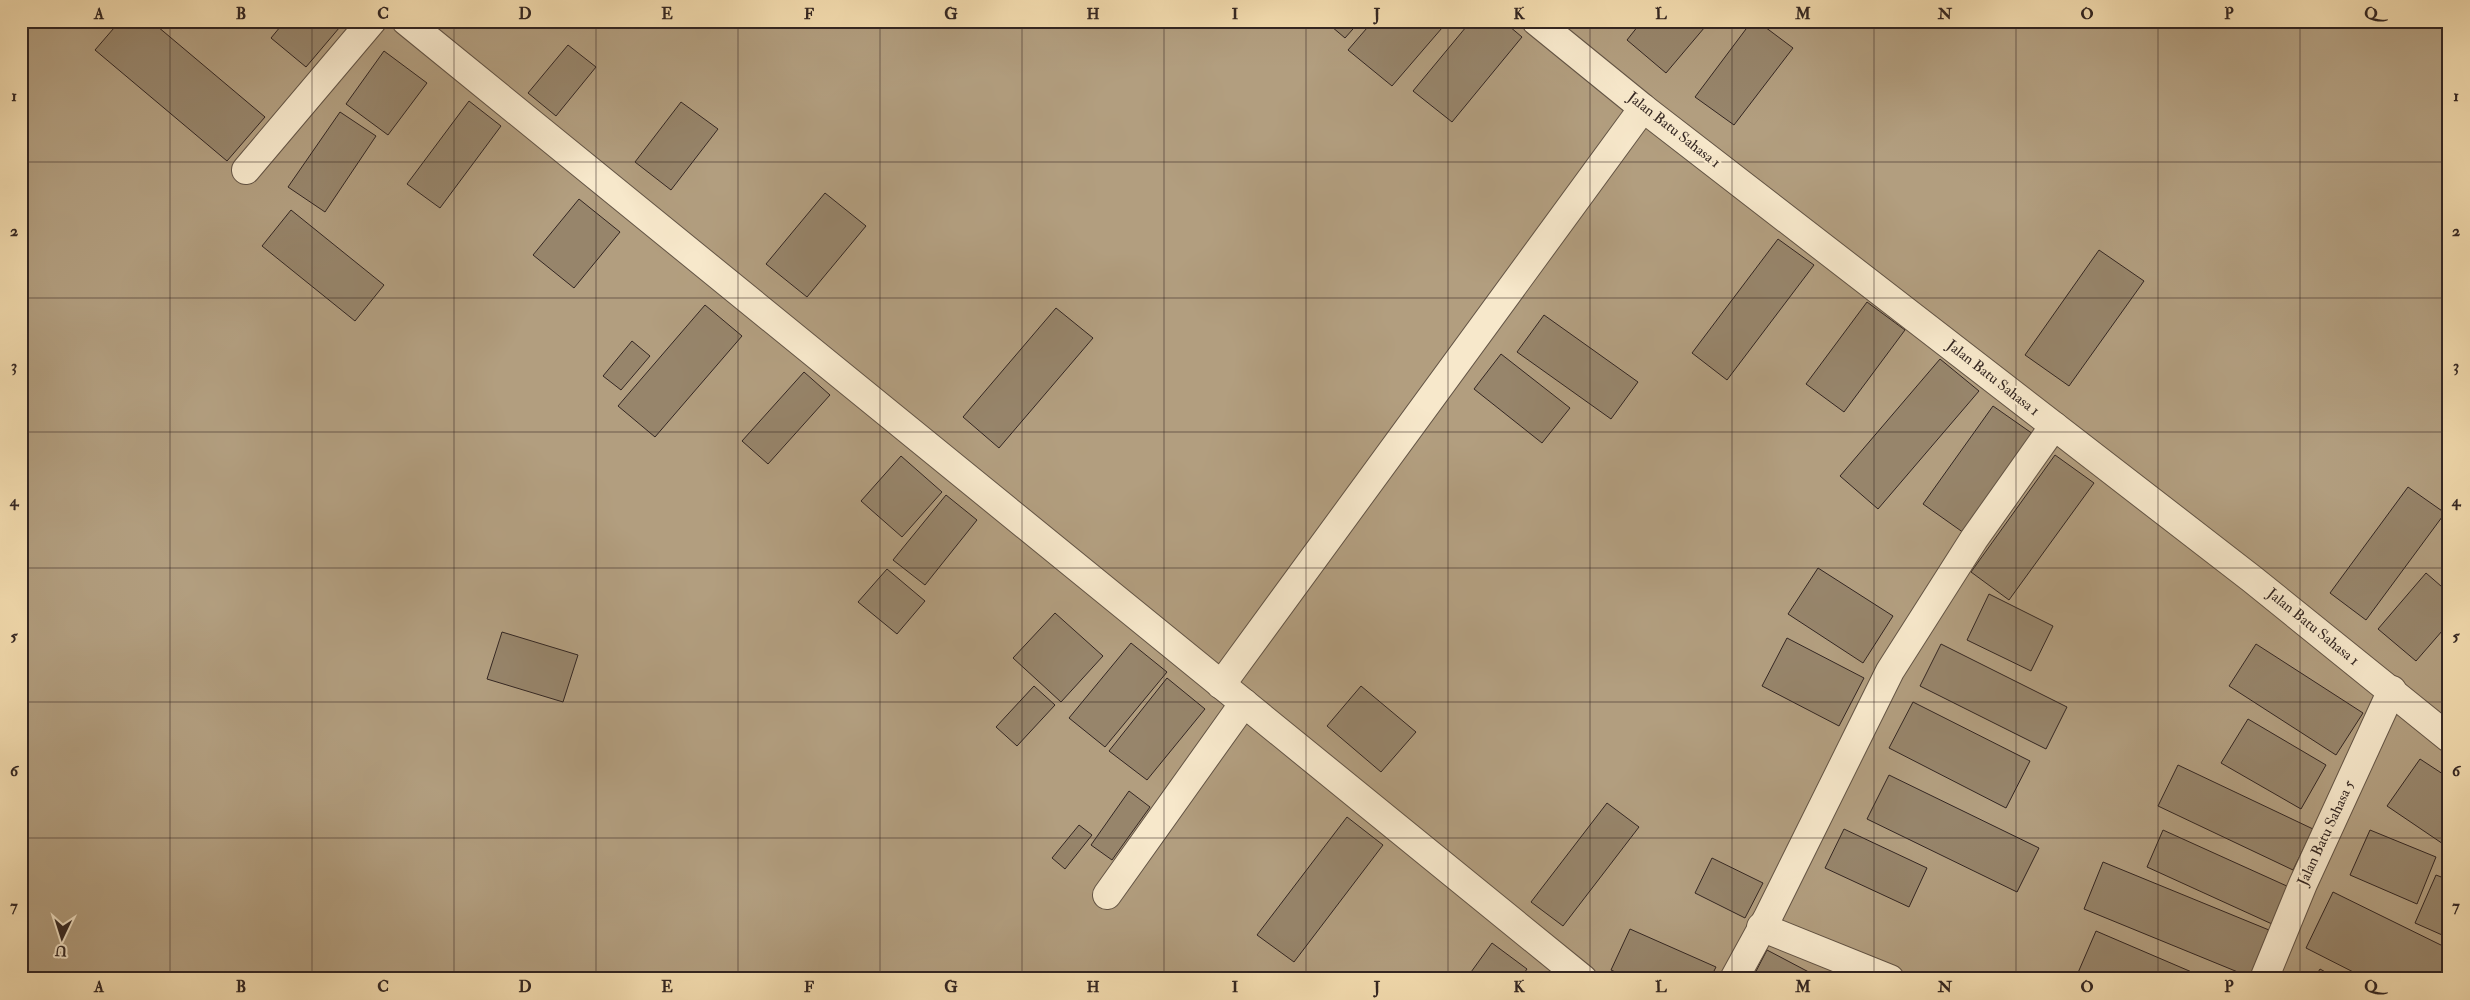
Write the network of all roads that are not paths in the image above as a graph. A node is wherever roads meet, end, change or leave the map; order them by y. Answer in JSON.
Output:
{"nodes":[{"id":1,"x":372,"y":21,"type":"edge"},
{"id":2,"x":406,"y":21,"type":"edge"},
{"id":3,"x":1536,"y":21,"type":"edge"},
{"id":4,"x":1643,"y":108,"type":"junction"},
{"id":5,"x":246,"y":170,"type":"dead end"},
{"id":6,"x":2054,"y":426,"type":"junction"},
{"id":7,"x":1221,"y":685,"type":"junction"},
{"id":8,"x":2392,"y":690,"type":"junction"},
{"id":9,"x":1244,"y":704,"type":"junction"},
{"id":10,"x":2449,"y":738,"type":"edge"},
{"id":11,"x":1107,"y":895,"type":"dead end"},
{"id":12,"x":1761,"y":927,"type":"junction"},
{"id":13,"x":1583,"y":979,"type":"edge"},
{"id":14,"x":1734,"y":979,"type":"edge"},
{"id":15,"x":1890,"y":979,"type":"edge"},
{"id":16,"x":2264,"y":979,"type":"edge"}],
"edges":[{"from":1,"to":5,"type":"street"},
{"from":2,"to":7,"type":"street"},
{"from":3,"to":4,"type":"street","name":"Jalan Batu Sahasa 1"},
{"from":4,"to":6,"type":"street","name":"Jalan Batu Sahasa 1"},
{"from":4,"to":7,"type":"street"},
{"from":6,"to":8,"type":"street","name":"Jalan Batu Sahasa 1"},
{"from":6,"to":12,"type":"street"},
{"from":7,"to":9,"type":"street"},
{"from":8,"to":10,"type":"street","name":"Jalan Batu Sahasa 1"},
{"from":8,"to":16,"type":"street","name":"Jalan Batu Sahasa 5"},
{"from":9,"to":11,"type":"street"},
{"from":9,"to":13,"type":"street"},
{"from":12,"to":14,"type":"street"},
{"from":12,"to":15,"type":"street"}]}
